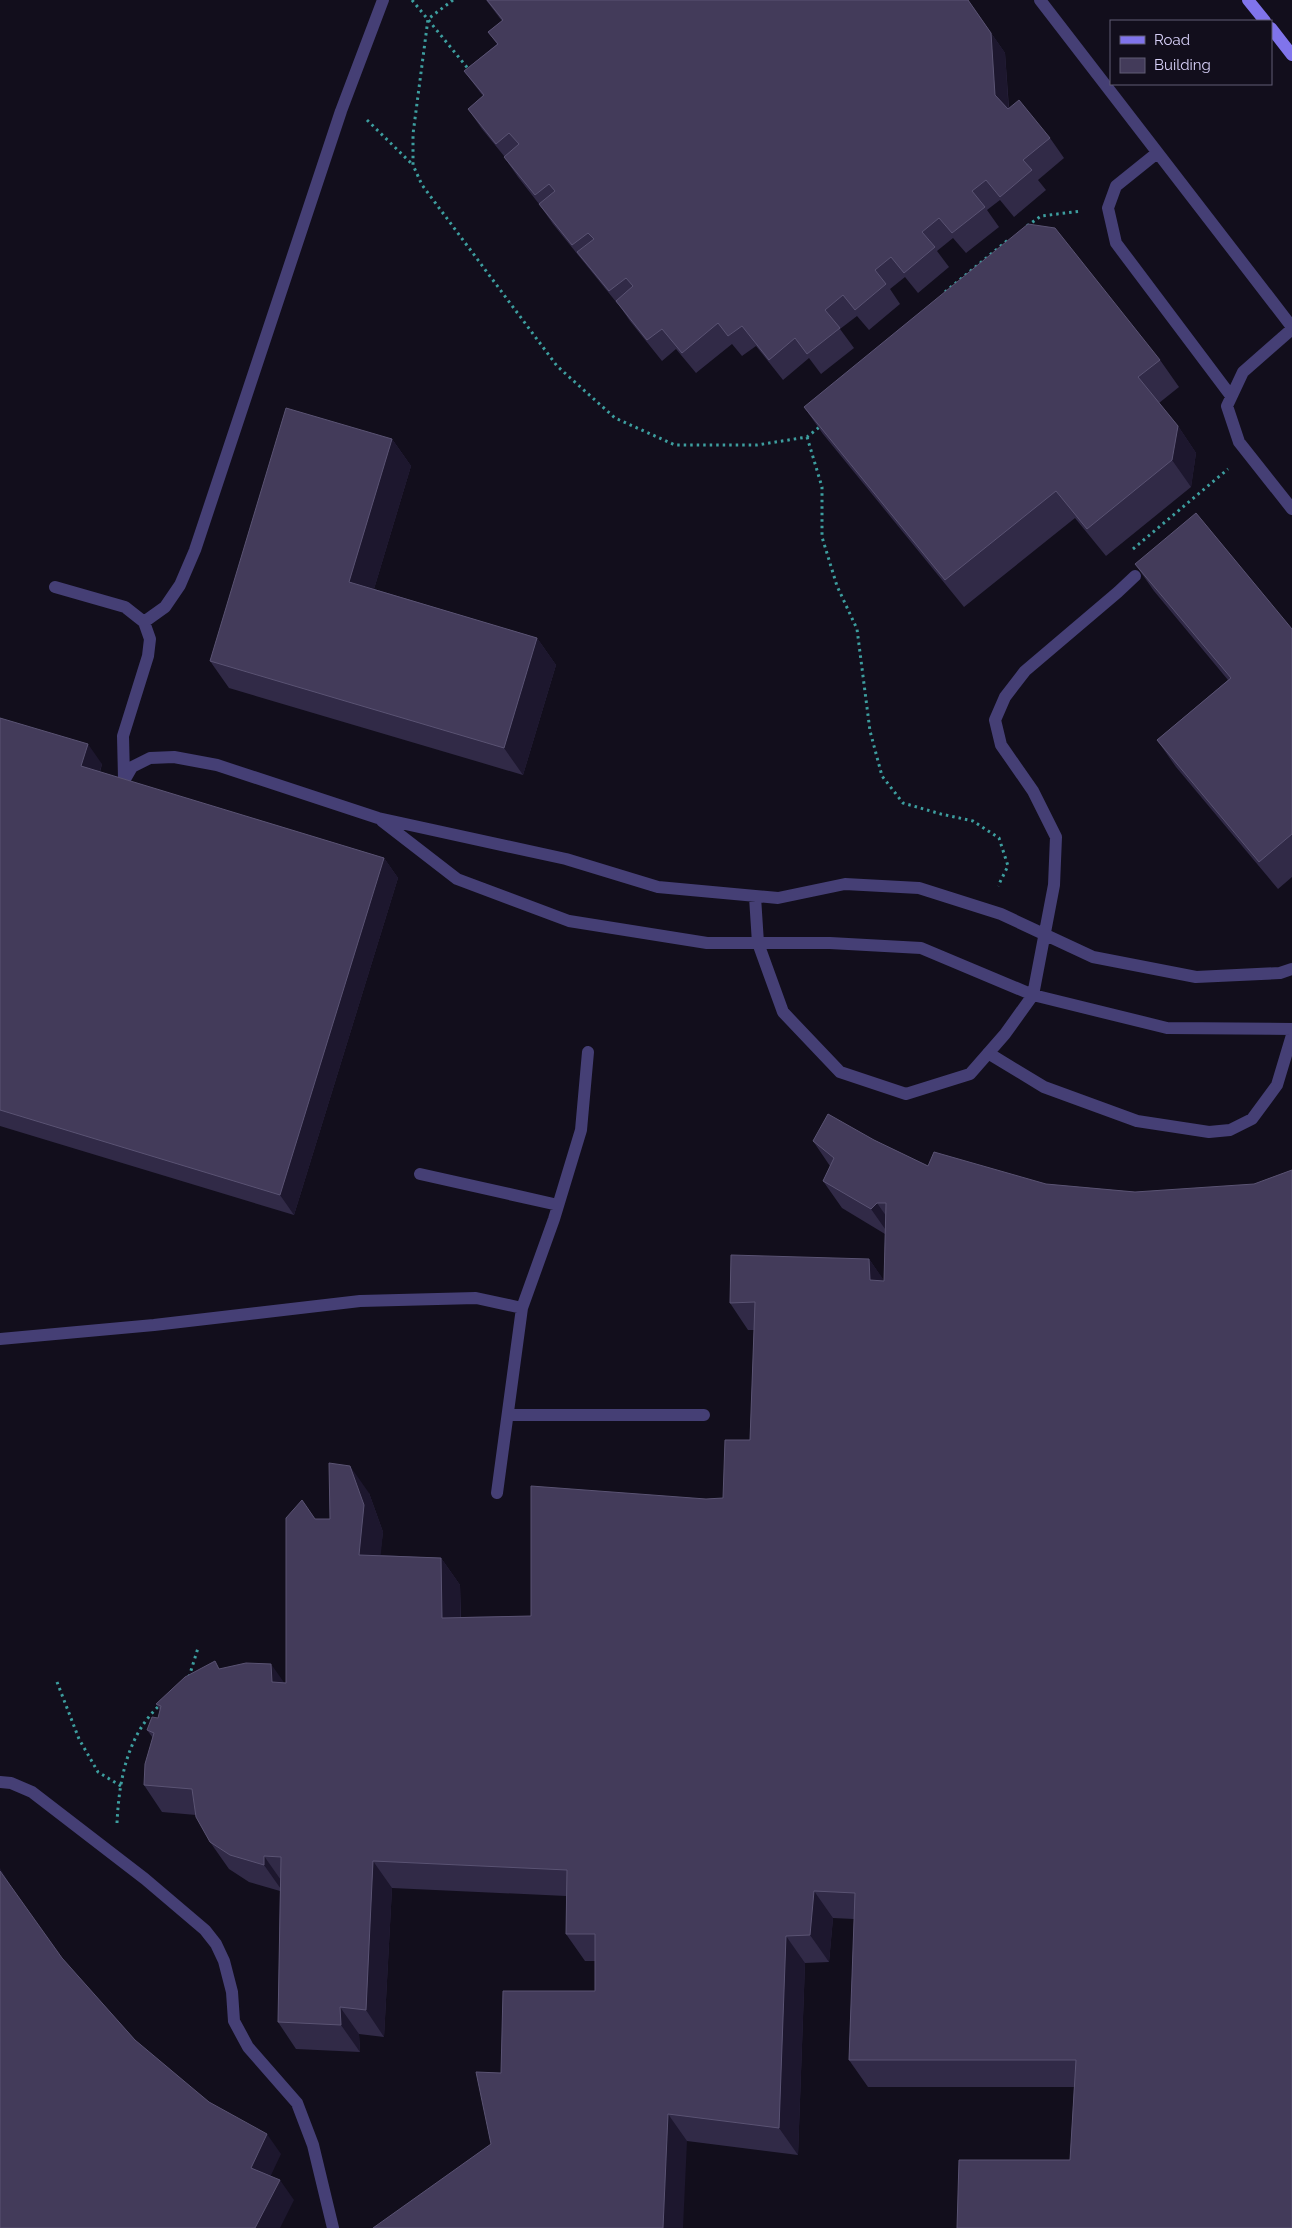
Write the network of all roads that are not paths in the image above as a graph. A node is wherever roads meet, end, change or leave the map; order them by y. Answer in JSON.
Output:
{"nodes":[{"id":1,"x":383,"y":0,"type":"edge"},
{"id":2,"x":1040,"y":0,"type":"edge"},
{"id":3,"x":1248,"y":0,"type":"edge"},
{"id":4,"x":1264,"y":20,"type":"edge"},
{"id":5,"x":1272,"y":29,"type":"edge"},
{"id":6,"x":1292,"y":55,"type":"edge"},
{"id":7,"x":1157,"y":153,"type":"junction"},
{"id":8,"x":1292,"y":328,"type":"edge"},
{"id":9,"x":1231,"y":396,"type":"junction"},
{"id":10,"x":1292,"y":509,"type":"edge"},
{"id":11,"x":1135,"y":576,"type":"road end"},
{"id":12,"x":55,"y":587,"type":"dead end"},
{"id":13,"x":144,"y":622,"type":"junction"},
{"id":14,"x":124,"y":778,"type":"junction"},
{"id":15,"x":117,"y":793,"type":"edge"},
{"id":16,"x":378,"y":818,"type":"junction"},
{"id":17,"x":755,"y":897,"type":"junction"},
{"id":18,"x":1045,"y":934,"type":"junction"},
{"id":19,"x":758,"y":943,"type":"junction"},
{"id":20,"x":1292,"y":969,"type":"edge"},
{"id":21,"x":1033,"y":995,"type":"junction"},
{"id":22,"x":1292,"y":1029,"type":"edge"},
{"id":23,"x":1292,"y":1035,"type":"edge"},
{"id":24,"x":588,"y":1052,"type":"dead end"},
{"id":25,"x":988,"y":1053,"type":"junction"},
{"id":26,"x":420,"y":1174,"type":"dead end"},
{"id":27,"x":558,"y":1205,"type":"junction"},
{"id":28,"x":522,"y":1308,"type":"junction"},
{"id":29,"x":0,"y":1339,"type":"edge"},
{"id":30,"x":509,"y":1415,"type":"junction"},
{"id":31,"x":704,"y":1415,"type":"dead end"},
{"id":32,"x":497,"y":1493,"type":"dead end"},
{"id":33,"x":0,"y":1782,"type":"edge"},
{"id":34,"x":333,"y":2228,"type":"edge"}],
"edges":[{"from":1,"to":13,"type":"lane"},
{"from":2,"to":7,"type":"lane"},
{"from":3,"to":4,"type":"main road"},
{"from":5,"to":6,"type":"main road"},
{"from":7,"to":8,"type":"lane"},
{"from":7,"to":9,"type":"lane"},
{"from":8,"to":9,"type":"lane"},
{"from":9,"to":10,"type":"lane"},
{"from":11,"to":18,"type":"lane"},
{"from":12,"to":13,"type":"lane"},
{"from":13,"to":14,"type":"lane"},
{"from":14,"to":15,"type":"lane"},
{"from":14,"to":16,"type":"lane"},
{"from":16,"to":17,"type":"lane"},
{"from":16,"to":19,"type":"lane"},
{"from":17,"to":18,"type":"lane"},
{"from":17,"to":19,"type":"lane"},
{"from":18,"to":20,"type":"lane"},
{"from":18,"to":21,"type":"lane"},
{"from":19,"to":21,"type":"lane"},
{"from":19,"to":25,"type":"lane"},
{"from":21,"to":22,"type":"lane"},
{"from":21,"to":25,"type":"lane"},
{"from":23,"to":25,"type":"lane"},
{"from":24,"to":27,"type":"lane"},
{"from":26,"to":27,"type":"lane"},
{"from":27,"to":28,"type":"lane"},
{"from":28,"to":29,"type":"lane"},
{"from":28,"to":30,"type":"lane"},
{"from":30,"to":31,"type":"lane"},
{"from":30,"to":32,"type":"lane"},
{"from":33,"to":34,"type":"lane"}]}
